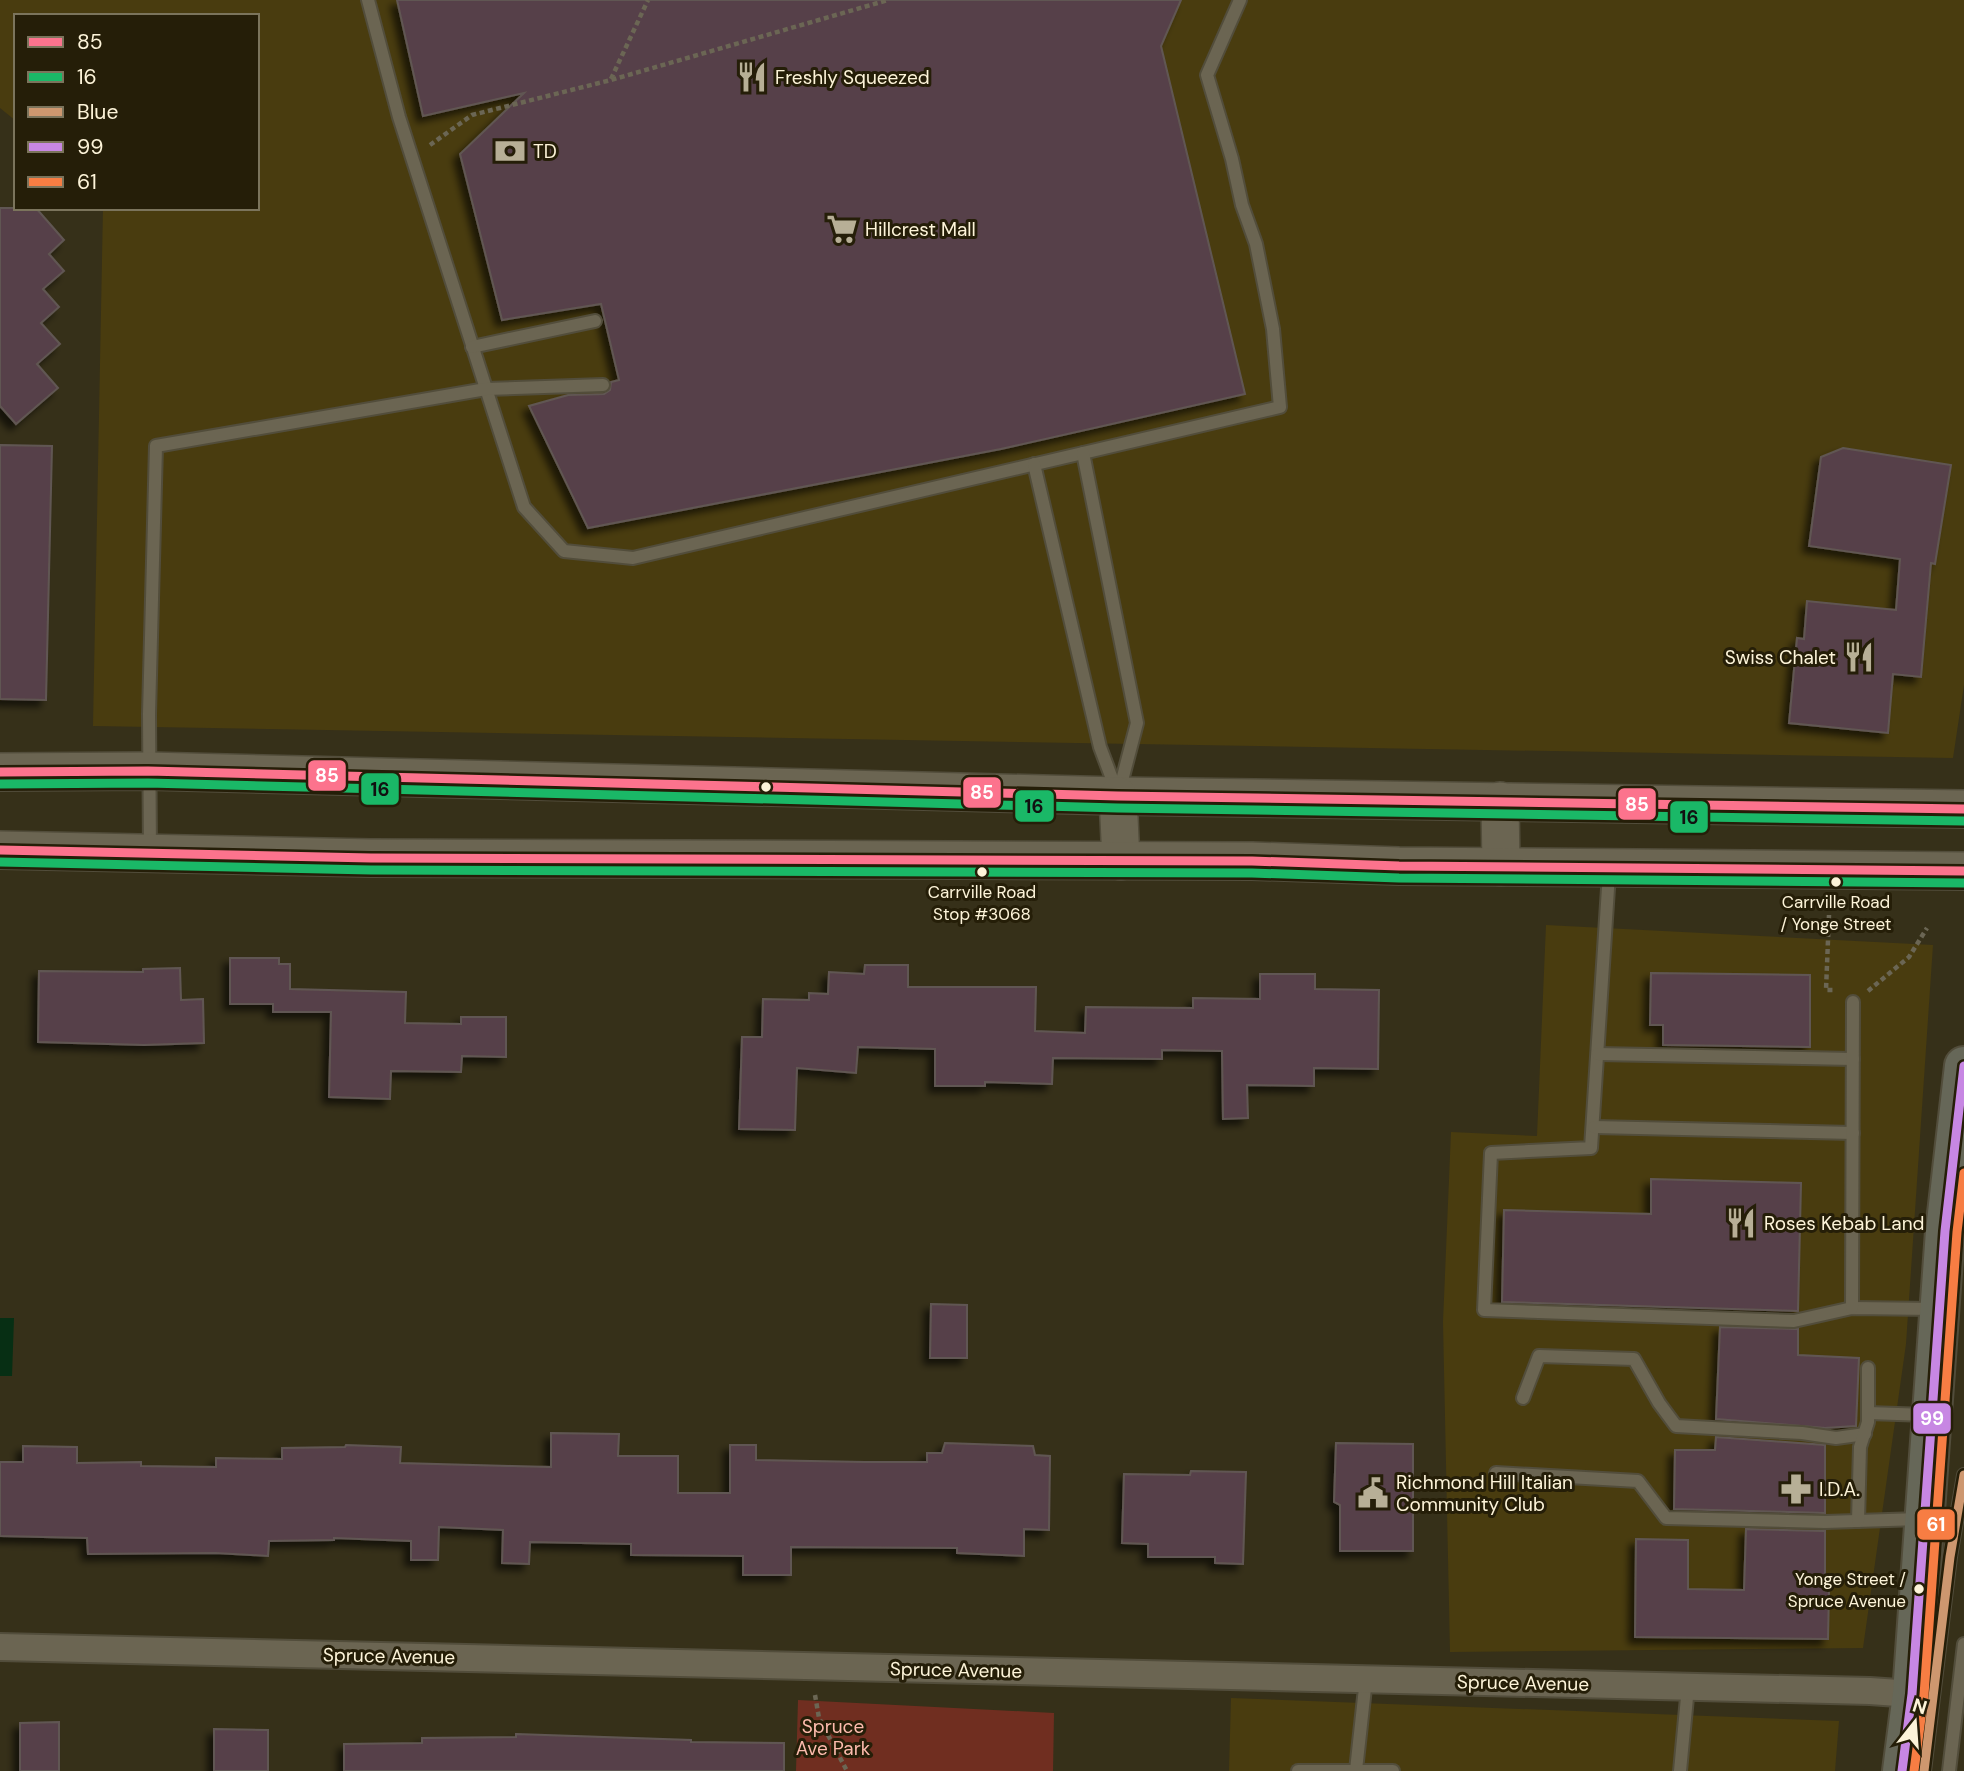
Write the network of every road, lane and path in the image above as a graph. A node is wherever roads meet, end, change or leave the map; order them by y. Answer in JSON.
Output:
{"nodes":[{"id":1,"x":368,"y":0,"type":"edge"},
{"id":2,"x":648,"y":0,"type":"edge"},
{"id":3,"x":888,"y":0,"type":"edge"},
{"id":4,"x":1240,"y":0,"type":"edge"},
{"id":5,"x":611,"y":79,"type":"junction"},
{"id":6,"x":412,"y":157,"type":"junction"},
{"id":7,"x":595,"y":321,"type":"dead end"},
{"id":8,"x":472,"y":347,"type":"junction"},
{"id":9,"x":603,"y":385,"type":"dead end"},
{"id":10,"x":486,"y":389,"type":"junction"},
{"id":11,"x":1083,"y":453,"type":"junction"},
{"id":12,"x":1034,"y":464,"type":"junction"},
{"id":13,"x":148,"y":771,"type":"junction"},
{"id":14,"x":0,"y":772,"type":"edge"},
{"id":15,"x":1118,"y":796,"type":"junction"},
{"id":16,"x":1500,"y":801,"type":"junction"},
{"id":17,"x":1964,"y":809,"type":"edge"},
{"id":18,"x":0,"y":850,"type":"edge"},
{"id":19,"x":150,"y":852,"type":"junction"},
{"id":20,"x":1121,"y":861,"type":"junction"},
{"id":21,"x":1501,"y":867,"type":"junction"},
{"id":22,"x":1609,"y":869,"type":"junction"},
{"id":23,"x":1964,"y":872,"type":"edge"},
{"id":24,"x":1829,"y":915,"type":"dead end"},
{"id":25,"x":1927,"y":928,"type":"dead end"},
{"id":26,"x":1837,"y":990,"type":"dead end"},
{"id":27,"x":1856,"y":996,"type":"joint"},
{"id":28,"x":1598,"y":1054,"type":"junction"},
{"id":29,"x":1853,"y":1059,"type":"junction"},
{"id":30,"x":1964,"y":1066,"type":"edge"},
{"id":31,"x":1594,"y":1127,"type":"junction"},
{"id":32,"x":1853,"y":1133,"type":"junction"},
{"id":33,"x":1852,"y":1308,"type":"junction"},
{"id":34,"x":1938,"y":1309,"type":"junction"},
{"id":35,"x":1868,"y":1368,"type":"dead end"},
{"id":36,"x":1523,"y":1398,"type":"dead end"},
{"id":37,"x":1868,"y":1413,"type":"junction"},
{"id":38,"x":1931,"y":1415,"type":"junction"},
{"id":39,"x":1865,"y":1434,"type":"junction"},
{"id":40,"x":1496,"y":1474,"type":"dead end"},
{"id":41,"x":1964,"y":1475,"type":"edge"},
{"id":42,"x":1924,"y":1519,"type":"junction"},
{"id":43,"x":1858,"y":1521,"type":"junction"},
{"id":44,"x":1964,"y":1644,"type":"edge"},
{"id":45,"x":0,"y":1647,"type":"edge"},
{"id":46,"x":1366,"y":1679,"type":"junction"},
{"id":47,"x":1688,"y":1687,"type":"junction"},
{"id":48,"x":815,"y":1691,"type":"dead end"},
{"id":49,"x":1912,"y":1694,"type":"junction"},
{"id":50,"x":1356,"y":1770,"type":"edge"},
{"id":51,"x":847,"y":1771,"type":"edge"},
{"id":52,"x":1298,"y":1771,"type":"edge"},
{"id":53,"x":1393,"y":1771,"type":"edge"},
{"id":54,"x":1680,"y":1771,"type":"edge"},
{"id":55,"x":1902,"y":1771,"type":"edge"},
{"id":56,"x":1924,"y":1771,"type":"edge"},
{"id":57,"x":1949,"y":1771,"type":"edge"}],
"edges":[{"from":1,"to":6,"type":"lane"},
{"from":2,"to":5,"type":"path"},
{"from":3,"to":5,"type":"path"},
{"from":4,"to":11,"type":"lane"},
{"from":5,"to":6,"type":"path"},
{"from":6,"to":8,"type":"lane"},
{"from":7,"to":8,"type":"lane"},
{"from":8,"to":10,"type":"lane"},
{"from":9,"to":10,"type":"lane"},
{"from":10,"to":12,"type":"lane"},
{"from":10,"to":13,"type":"lane"},
{"from":11,"to":12,"type":"lane"},
{"from":11,"to":15,"type":"lane"},
{"from":12,"to":15,"type":"lane"},
{"from":13,"to":14,"type":"main road"},
{"from":13,"to":15,"type":"main road"},
{"from":13,"to":19,"type":"lane"},
{"from":15,"to":16,"type":"main road"},
{"from":15,"to":20,"type":"main road"},
{"from":16,"to":17,"type":"main road"},
{"from":16,"to":21,"type":"main road"},
{"from":18,"to":19,"type":"main road"},
{"from":19,"to":20,"type":"main road"},
{"from":20,"to":21,"type":"main road"},
{"from":21,"to":22,"type":"main road"},
{"from":22,"to":23,"type":"main road"},
{"from":22,"to":28,"type":"lane"},
{"from":24,"to":26,"type":"path"},
{"from":25,"to":27,"type":"path"},
{"from":27,"to":29,"type":"lane"},
{"from":28,"to":29,"type":"lane"},
{"from":28,"to":31,"type":"lane"},
{"from":29,"to":32,"type":"lane"},
{"from":30,"to":34,"type":"main road"},
{"from":31,"to":32,"type":"lane"},
{"from":31,"to":33,"type":"lane"},
{"from":32,"to":33,"type":"lane"},
{"from":33,"to":34,"type":"lane"},
{"from":34,"to":38,"type":"main road"},
{"from":35,"to":37,"type":"lane"},
{"from":36,"to":39,"type":"lane"},
{"from":37,"to":38,"type":"lane"},
{"from":37,"to":39,"type":"lane"},
{"from":38,"to":42,"type":"main road"},
{"from":39,"to":43,"type":"lane"},
{"from":40,"to":43,"type":"lane"},
{"from":41,"to":56,"type":"lane"},
{"from":42,"to":43,"type":"lane"},
{"from":42,"to":49,"type":"main road"},
{"from":44,"to":57,"type":"lane"},
{"from":45,"to":46,"type":"street","name":"Spruce Avenue"},
{"from":46,"to":47,"type":"street","name":"Spruce Avenue"},
{"from":46,"to":50,"type":"lane"},
{"from":47,"to":49,"type":"street","name":"Spruce Avenue"},
{"from":47,"to":54,"type":"lane"},
{"from":48,"to":51,"type":"path"},
{"from":49,"to":55,"type":"main road"},
{"from":50,"to":52,"type":"lane"},
{"from":50,"to":53,"type":"lane"}]}
